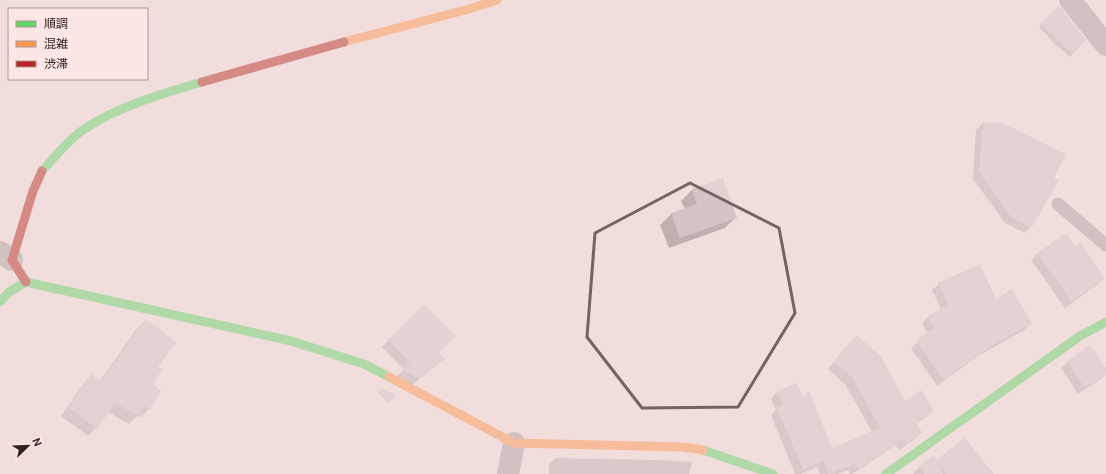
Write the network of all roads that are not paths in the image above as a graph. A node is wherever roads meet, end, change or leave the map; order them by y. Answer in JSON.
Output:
{"nodes":[{"id":1,"x":497,"y":0,"type":"edge"},
{"id":2,"x":1070,"y":0,"type":"edge"},
{"id":3,"x":1106,"y":45,"type":"edge"},
{"id":4,"x":1058,"y":204,"type":"dead end"},
{"id":5,"x":1106,"y":246,"type":"edge"},
{"id":6,"x":6,"y":256,"type":"edge"},
{"id":7,"x":26,"y":282,"type":"junction"},
{"id":8,"x":0,"y":302,"type":"edge"},
{"id":9,"x":1106,"y":322,"type":"edge"},
{"id":10,"x":514,"y":443,"type":"junction"},
{"id":11,"x":508,"y":474,"type":"edge"},
{"id":12,"x":773,"y":474,"type":"edge"},
{"id":13,"x":886,"y":474,"type":"edge"}],
"edges":[{"from":1,"to":6,"type":"street"},
{"from":2,"to":3,"type":"street"},
{"from":4,"to":5,"type":"lane"},
{"from":6,"to":7,"type":"street"},
{"from":7,"to":8,"type":"street"},
{"from":7,"to":10,"type":"street"},
{"from":9,"to":13,"type":"street"},
{"from":10,"to":11,"type":"street"},
{"from":10,"to":12,"type":"street"}]}
